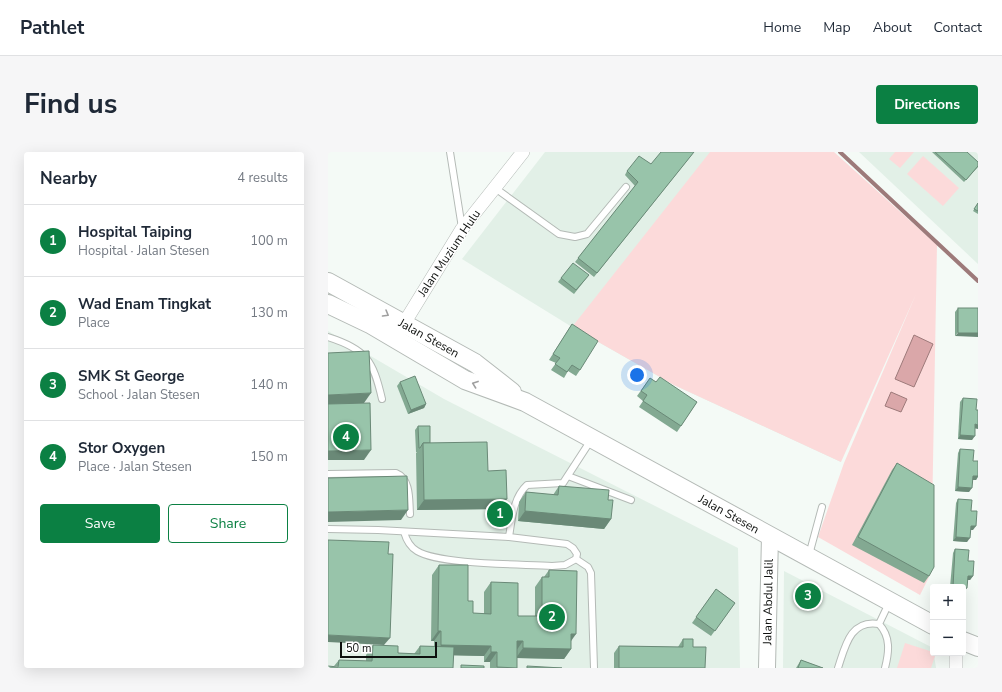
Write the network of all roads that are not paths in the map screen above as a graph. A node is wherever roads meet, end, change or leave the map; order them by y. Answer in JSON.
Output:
{"nodes":[{"id":1,"x":450,"y":152,"type":"edge"},
{"id":2,"x":523,"y":152,"type":"edge"},
{"id":3,"x":626,"y":187,"type":"dead end"},
{"id":4,"x":495,"y":188,"type":"junction"},
{"id":5,"x":462,"y":230,"type":"junction"},
{"id":6,"x":328,"y":273,"type":"edge"},
{"id":7,"x":328,"y":282,"type":"edge"},
{"id":8,"x":352,"y":294,"type":"junction"},
{"id":9,"x":328,"y":296,"type":"edge"},
{"id":10,"x":328,"y":304,"type":"edge"},
{"id":11,"x":370,"y":324,"type":"junction"},
{"id":12,"x":399,"y":331,"type":"junction"},
{"id":13,"x":328,"y":337,"type":"edge"},
{"id":14,"x":382,"y":399,"type":"dead end"},
{"id":15,"x":592,"y":438,"type":"junction"},
{"id":16,"x":328,"y":474,"type":"edge"},
{"id":17,"x":568,"y":476,"type":"junction"},
{"id":18,"x":631,"y":500,"type":"dead end"},
{"id":19,"x":822,"y":506,"type":"dead end"},
{"id":20,"x":410,"y":514,"type":"dead end"},
{"id":21,"x":328,"y":529,"type":"edge"},
{"id":22,"x":404,"y":532,"type":"junction"},
{"id":23,"x":770,"y":536,"type":"junction"},
{"id":24,"x":509,"y":537,"type":"junction"},
{"id":25,"x":808,"y":557,"type":"junction"},
{"id":26,"x":576,"y":559,"type":"junction"},
{"id":27,"x":890,"y":602,"type":"junction"},
{"id":28,"x":930,"y":623,"type":"edge"},
{"id":29,"x":879,"y":624,"type":"junction"},
{"id":30,"x":966,"y":642,"type":"edge"},
{"id":31,"x":978,"y":647,"type":"edge"},
{"id":32,"x":956,"y":656,"type":"edge"},
{"id":33,"x":594,"y":668,"type":"edge"},
{"id":34,"x":767,"y":668,"type":"edge"},
{"id":35,"x":838,"y":668,"type":"edge"},
{"id":36,"x":885,"y":668,"type":"edge"},
{"id":37,"x":956,"y":668,"type":"edge"}],
"edges":[{"from":1,"to":5,"type":"lane"},
{"from":2,"to":4,"type":"street","name":"Jalan Muzium Hulu"},
{"from":3,"to":4,"type":"lane"},
{"from":4,"to":5,"type":"street","name":"Jalan Muzium Hulu"},
{"from":5,"to":12,"type":"street","name":"Jalan Muzium Hulu"},
{"from":6,"to":8,"type":"main road"},
{"from":7,"to":8,"type":"main road","name":"Jalan Stesen"},
{"from":8,"to":12,"type":"main road","name":"Jalan Stesen","one_way":true},
{"from":9,"to":11,"type":"main road"},
{"from":10,"to":11,"type":"main road","name":"Jalan Stesen"},
{"from":11,"to":12,"type":"main road","name":"Jalan Stesen"},
{"from":12,"to":15,"type":"main road","name":"Jalan Stesen"},
{"from":13,"to":14,"type":"lane"},
{"from":15,"to":17,"type":"lane"},
{"from":15,"to":23,"type":"main road","name":"Jalan Stesen"},
{"from":16,"to":20,"type":"lane"},
{"from":17,"to":18,"type":"lane"},
{"from":17,"to":24,"type":"lane"},
{"from":19,"to":25,"type":"lane"},
{"from":21,"to":22,"type":"lane"},
{"from":22,"to":24,"type":"lane"},
{"from":22,"to":26,"type":"lane"},
{"from":23,"to":25,"type":"main road","name":"Jalan Stesen"},
{"from":23,"to":34,"type":"street","name":"Jalan Abdul Jalil"},
{"from":24,"to":26,"type":"lane"},
{"from":25,"to":27,"type":"main road","name":"Jalan Stesen"},
{"from":26,"to":33,"type":"lane"},
{"from":27,"to":28,"type":"main road","name":"Jalan Stesen"},
{"from":27,"to":29,"type":"lane"},
{"from":29,"to":35,"type":"lane"},
{"from":29,"to":36,"type":"lane"},
{"from":30,"to":31,"type":"main road"},
{"from":32,"to":37,"type":"street"}]}
